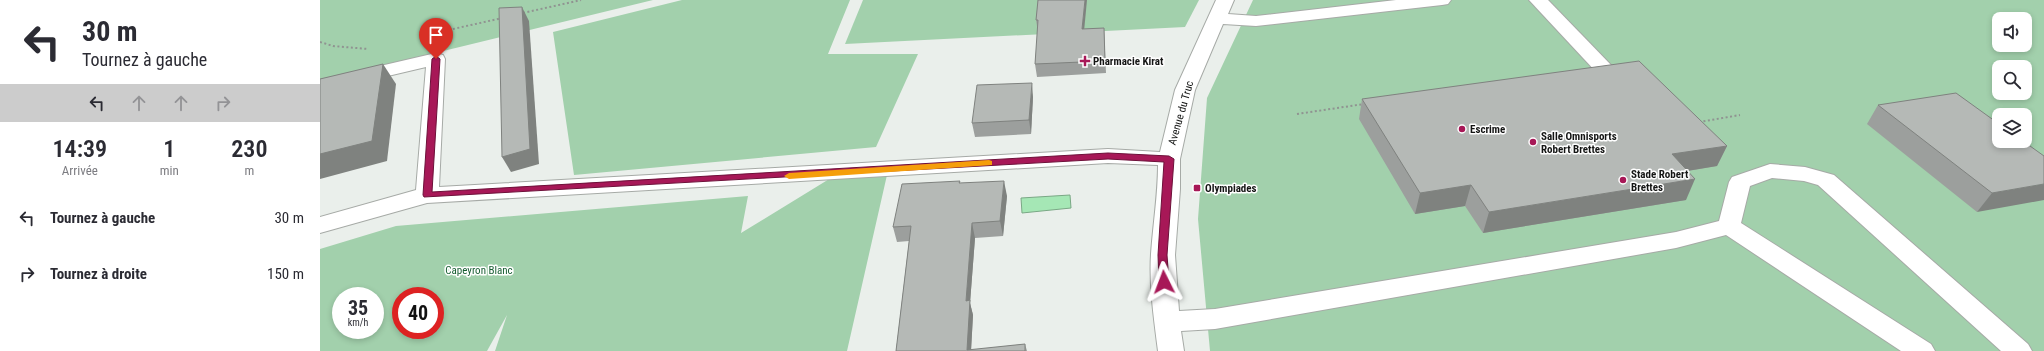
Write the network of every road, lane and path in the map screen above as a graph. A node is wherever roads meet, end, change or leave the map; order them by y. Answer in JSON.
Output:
{"nodes":[{"id":1,"x":581,"y":0,"type":"edge"},
{"id":2,"x":1442,"y":0,"type":"edge"},
{"id":3,"x":1538,"y":0,"type":"edge"},
{"id":4,"x":1220,"y":9,"type":"edge"},
{"id":5,"x":521,"y":14,"type":"edge"},
{"id":6,"x":506,"y":17,"type":"edge"},
{"id":7,"x":429,"y":35,"type":"dead end"},
{"id":8,"x":320,"y":42,"type":"edge"},
{"id":9,"x":375,"y":47,"type":"dead end"},
{"id":10,"x":1605,"y":70,"type":"edge"},
{"id":11,"x":320,"y":86,"type":"edge"},
{"id":12,"x":1366,"y":104,"type":"edge"},
{"id":13,"x":1297,"y":114,"type":"dead end"},
{"id":14,"x":1740,"y":115,"type":"dead end"},
{"id":15,"x":1698,"y":122,"type":"edge"},
{"id":16,"x":1169,"y":159,"type":"junction"},
{"id":17,"x":427,"y":195,"type":"junction"},
{"id":18,"x":320,"y":225,"type":"edge"},
{"id":19,"x":1729,"y":226,"type":"junction"},
{"id":20,"x":1166,"y":322,"type":"junction"},
{"id":21,"x":1171,"y":351,"type":"edge"},
{"id":22,"x":1922,"y":351,"type":"edge"},
{"id":23,"x":2018,"y":351,"type":"edge"}],
"edges":[{"from":1,"to":5,"type":"path"},
{"from":2,"to":4,"type":"street"},
{"from":3,"to":10,"type":"street"},
{"from":4,"to":16,"type":"street","name":"Avenue du Truc"},
{"from":6,"to":7,"type":"path"},
{"from":8,"to":9,"type":"path"},
{"from":11,"to":17,"type":"street"},
{"from":12,"to":13,"type":"path"},
{"from":14,"to":15,"type":"path"},
{"from":16,"to":17,"type":"street"},
{"from":16,"to":20,"type":"street","name":"Avenue du Truc"},
{"from":17,"to":18,"type":"street"},
{"from":19,"to":20,"type":"street"},
{"from":19,"to":22,"type":"street"},
{"from":19,"to":23,"type":"street"},
{"from":20,"to":21,"type":"street","name":"Avenue du Truc"}]}
